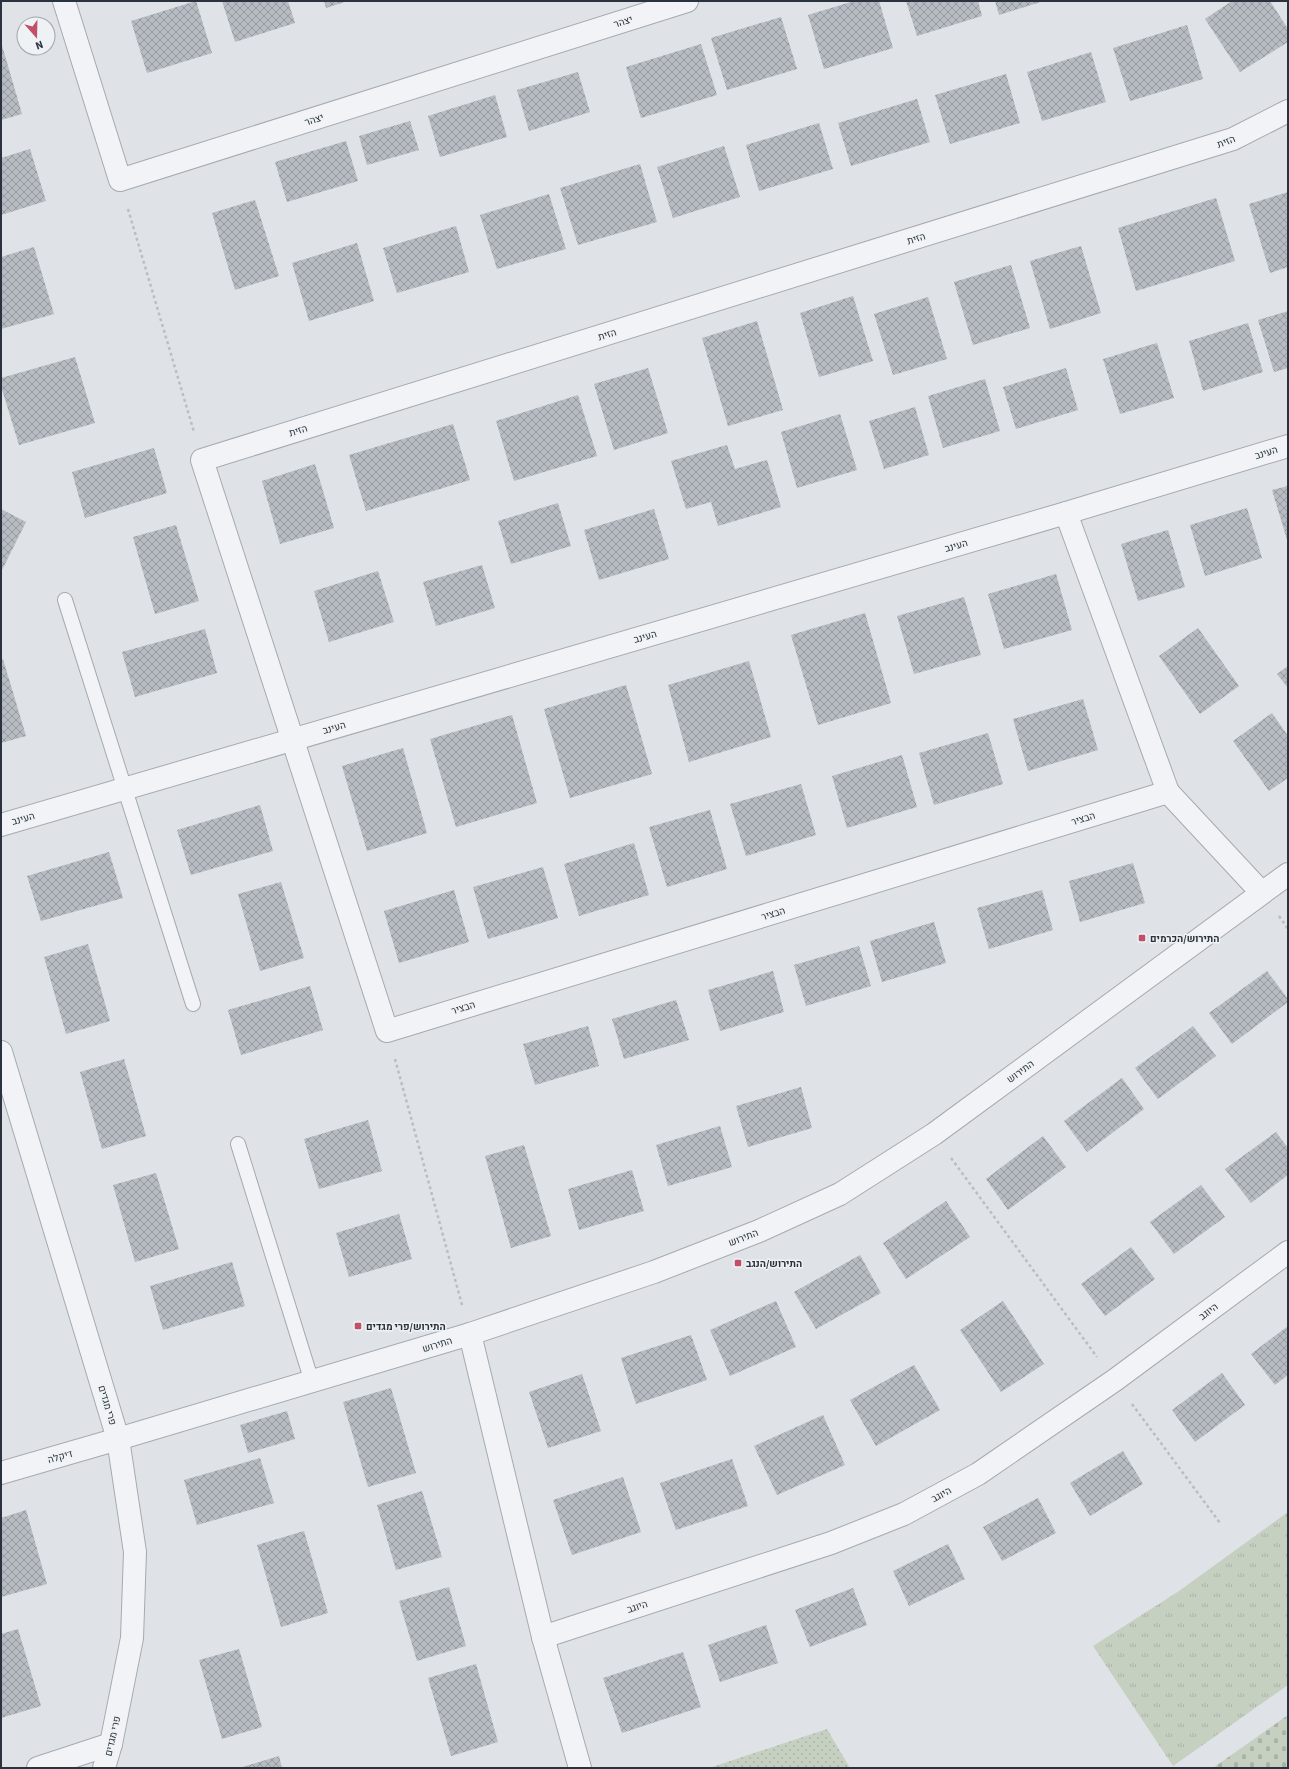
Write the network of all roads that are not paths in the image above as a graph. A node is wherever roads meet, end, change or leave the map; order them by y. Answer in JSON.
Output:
{"nodes":[{"id":1,"x":64,"y":1,"type":"edge"},
{"id":2,"x":687,"y":1,"type":"edge"},
{"id":3,"x":1288,"y":111,"type":"edge"},
{"id":4,"x":1288,"y":446,"type":"edge"},
{"id":5,"x":1066,"y":512,"type":"junction"},
{"id":6,"x":65,"y":600,"type":"dead end"},
{"id":7,"x":293,"y":739,"type":"junction"},
{"id":8,"x":125,"y":788,"type":"junction"},
{"id":9,"x":1168,"y":792,"type":"junction"},
{"id":10,"x":1,"y":825,"type":"edge"},
{"id":11,"x":1288,"y":874,"type":"edge"},
{"id":12,"x":1262,"y":893,"type":"junction"},
{"id":13,"x":193,"y":1004,"type":"dead end"},
{"id":14,"x":1,"y":1052,"type":"edge"},
{"id":15,"x":238,"y":1144,"type":"dead end"},
{"id":16,"x":1288,"y":1252,"type":"edge"},
{"id":17,"x":470,"y":1334,"type":"junction"},
{"id":18,"x":312,"y":1382,"type":"junction"},
{"id":19,"x":118,"y":1439,"type":"junction"},
{"id":20,"x":1,"y":1473,"type":"edge"},
{"id":21,"x":542,"y":1637,"type":"junction"},
{"id":22,"x":111,"y":1744,"type":"junction"},
{"id":23,"x":38,"y":1768,"type":"edge"},
{"id":24,"x":104,"y":1768,"type":"edge"},
{"id":25,"x":580,"y":1768,"type":"edge"}],
"edges":[{"from":1,"to":2,"type":"street","name":"יצהר"},
{"from":3,"to":7,"type":"street","name":"הזית"},
{"from":4,"to":5,"type":"street","name":"העינב"},
{"from":5,"to":7,"type":"street","name":"העינב"},
{"from":5,"to":9,"type":"street"},
{"from":6,"to":8,"type":"lane"},
{"from":7,"to":8,"type":"street","name":"העינב"},
{"from":7,"to":9,"type":"street","name":"הבציר"},
{"from":8,"to":10,"type":"street","name":"העינב"},
{"from":8,"to":13,"type":"lane"},
{"from":9,"to":12,"type":"street"},
{"from":11,"to":12,"type":"street","name":"התירוש"},
{"from":12,"to":17,"type":"street","name":"התירוש"},
{"from":14,"to":19,"type":"street","name":"פרי מגדים"},
{"from":15,"to":18,"type":"lane"},
{"from":16,"to":21,"type":"street","name":"היוגב"},
{"from":17,"to":18,"type":"street","name":"התירוש"},
{"from":17,"to":21,"type":"street"},
{"from":18,"to":19,"type":"street","name":"התירוש"},
{"from":19,"to":20,"type":"street","name":"דיקלה"},
{"from":19,"to":22,"type":"street","name":"פרי מגדים"},
{"from":21,"to":25,"type":"street"},
{"from":22,"to":23,"type":"street"},
{"from":22,"to":24,"type":"street","name":"פרי מגדים"}]}
